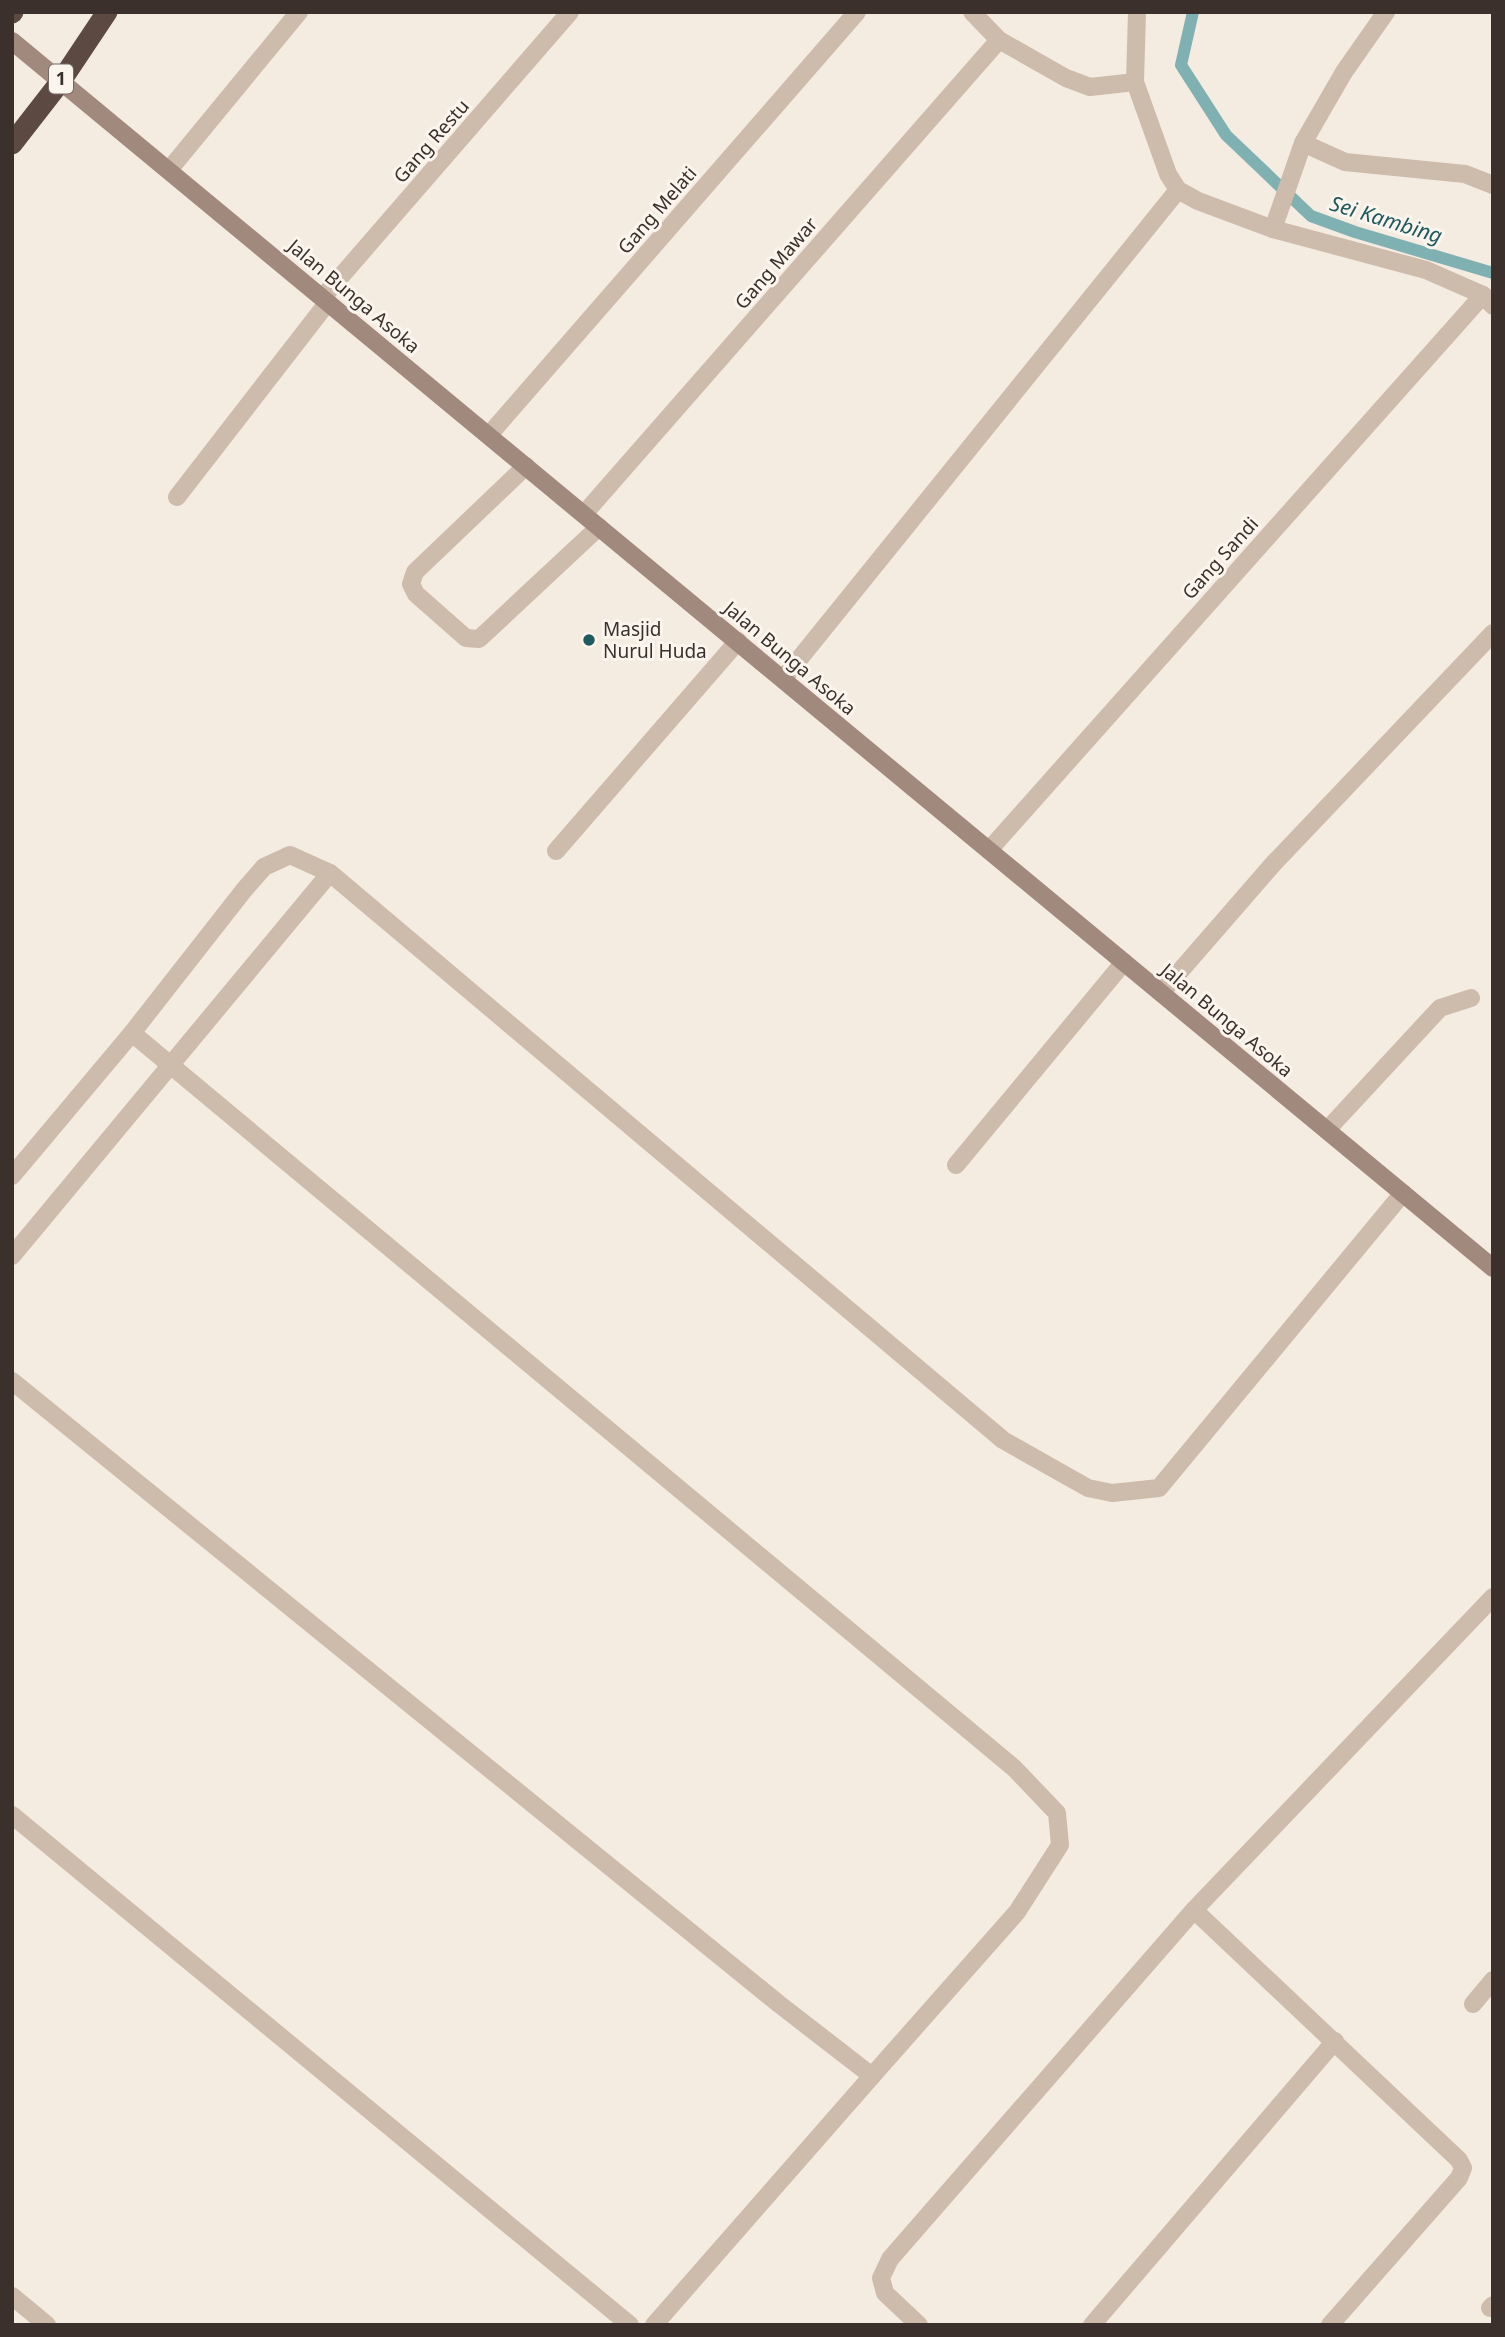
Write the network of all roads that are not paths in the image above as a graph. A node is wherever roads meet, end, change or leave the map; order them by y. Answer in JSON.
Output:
{"nodes":[{"id":1,"x":107,"y":12,"type":"edge"},
{"id":2,"x":299,"y":12,"type":"edge"},
{"id":3,"x":570,"y":12,"type":"edge"},
{"id":4,"x":857,"y":12,"type":"edge"},
{"id":5,"x":972,"y":12,"type":"edge"},
{"id":6,"x":1137,"y":12,"type":"edge"},
{"id":7,"x":1387,"y":12,"type":"edge"},
{"id":8,"x":999,"y":40,"type":"junction"},
{"id":9,"x":12,"y":41,"type":"edge"},
{"id":10,"x":61,"y":80,"type":"junction"},
{"id":11,"x":1135,"y":82,"type":"junction"},
{"id":12,"x":12,"y":144,"type":"edge"},
{"id":13,"x":1301,"y":150,"type":"junction"},
{"id":14,"x":169,"y":170,"type":"junction"},
{"id":15,"x":1493,"y":185,"type":"edge"},
{"id":16,"x":1178,"y":190,"type":"junction"},
{"id":17,"x":1273,"y":229,"type":"junction"},
{"id":18,"x":326,"y":300,"type":"junction"},
{"id":19,"x":1488,"y":300,"type":"edge"},
{"id":20,"x":489,"y":435,"type":"junction"},
{"id":21,"x":526,"y":466,"type":"junction"},
{"id":22,"x":177,"y":497,"type":"dead end"},
{"id":23,"x":584,"y":514,"type":"junction"},
{"id":24,"x":599,"y":527,"type":"junction"},
{"id":25,"x":1493,"y":633,"type":"edge"},
{"id":26,"x":738,"y":642,"type":"junction"},
{"id":27,"x":783,"y":679,"type":"junction"},
{"id":28,"x":989,"y":850,"type":"junction"},
{"id":29,"x":556,"y":851,"type":"dead end"},
{"id":30,"x":330,"y":873,"type":"junction"},
{"id":31,"x":1124,"y":962,"type":"junction"},
{"id":32,"x":1161,"y":993,"type":"junction"},
{"id":33,"x":1471,"y":998,"type":"dead end"},
{"id":34,"x":132,"y":1033,"type":"junction"},
{"id":35,"x":169,"y":1065,"type":"junction"},
{"id":36,"x":1327,"y":1130,"type":"junction"},
{"id":37,"x":956,"y":1165,"type":"dead end"},
{"id":38,"x":12,"y":1176,"type":"edge"},
{"id":39,"x":1404,"y":1194,"type":"junction"},
{"id":40,"x":12,"y":1256,"type":"edge"},
{"id":41,"x":1493,"y":1268,"type":"edge"},
{"id":42,"x":12,"y":1381,"type":"edge"},
{"id":43,"x":1493,"y":1597,"type":"edge"},
{"id":44,"x":12,"y":1815,"type":"edge"},
{"id":45,"x":1194,"y":1910,"type":"junction"},
{"id":46,"x":1493,"y":1980,"type":"edge"},
{"id":47,"x":1473,"y":2004,"type":"dead end"},
{"id":48,"x":1335,"y":2041,"type":"junction"},
{"id":49,"x":872,"y":2076,"type":"junction"},
{"id":50,"x":12,"y":2296,"type":"edge"},
{"id":51,"x":47,"y":2325,"type":"edge"},
{"id":52,"x":630,"y":2325,"type":"edge"},
{"id":53,"x":654,"y":2325,"type":"edge"},
{"id":54,"x":919,"y":2325,"type":"edge"},
{"id":55,"x":1093,"y":2325,"type":"edge"},
{"id":56,"x":1329,"y":2325,"type":"edge"}],
"edges":[{"from":1,"to":10,"type":"highway","number":"1"},
{"from":2,"to":14,"type":"street"},
{"from":3,"to":18,"type":"street","name":"Gang Restu"},
{"from":4,"to":20,"type":"street","name":"Gang Melati"},
{"from":5,"to":8,"type":"street"},
{"from":6,"to":11,"type":"street"},
{"from":7,"to":13,"type":"street"},
{"from":8,"to":11,"type":"street"},
{"from":8,"to":23,"type":"street","name":"Gang Mawar"},
{"from":9,"to":10,"type":"street","name":"Jalan Bunga Asoka"},
{"from":10,"to":12,"type":"highway","number":"1"},
{"from":10,"to":14,"type":"street","name":"Jalan Bunga Asoka"},
{"from":11,"to":16,"type":"street"},
{"from":13,"to":15,"type":"street"},
{"from":13,"to":17,"type":"street"},
{"from":14,"to":18,"type":"street","name":"Jalan Bunga Asoka"},
{"from":16,"to":17,"type":"street"},
{"from":16,"to":27,"type":"street"},
{"from":17,"to":19,"type":"street"},
{"from":18,"to":20,"type":"street","name":"Jalan Bunga Asoka"},
{"from":18,"to":22,"type":"street","name":"Gang Restu"},
{"from":19,"to":28,"type":"street","name":"Gang Sandi"},
{"from":20,"to":21,"type":"street","name":"Jalan Bunga Asoka"},
{"from":21,"to":23,"type":"street","name":"Jalan Bunga Asoka"},
{"from":21,"to":24,"type":"street"},
{"from":23,"to":24,"type":"street","name":"Jalan Bunga Asoka"},
{"from":24,"to":26,"type":"street","name":"Jalan Bunga Asoka"},
{"from":25,"to":32,"type":"street"},
{"from":26,"to":27,"type":"street","name":"Jalan Bunga Asoka"},
{"from":26,"to":29,"type":"street"},
{"from":27,"to":28,"type":"street","name":"Jalan Bunga Asoka"},
{"from":28,"to":31,"type":"street","name":"Jalan Bunga Asoka"},
{"from":30,"to":34,"type":"street"},
{"from":30,"to":35,"type":"street"},
{"from":30,"to":39,"type":"street"},
{"from":31,"to":32,"type":"street","name":"Jalan Bunga Asoka"},
{"from":31,"to":37,"type":"street"},
{"from":32,"to":36,"type":"street","name":"Jalan Bunga Asoka"},
{"from":33,"to":36,"type":"street"},
{"from":34,"to":35,"type":"street"},
{"from":34,"to":38,"type":"street"},
{"from":35,"to":40,"type":"street"},
{"from":35,"to":49,"type":"street"},
{"from":36,"to":39,"type":"street","name":"Jalan Bunga Asoka"},
{"from":39,"to":41,"type":"street","name":"Jalan Bunga Asoka"},
{"from":42,"to":49,"type":"street"},
{"from":43,"to":45,"type":"street"},
{"from":44,"to":52,"type":"street"},
{"from":45,"to":48,"type":"street"},
{"from":45,"to":54,"type":"street"},
{"from":46,"to":47,"type":"street"},
{"from":48,"to":55,"type":"street"},
{"from":48,"to":56,"type":"street"},
{"from":49,"to":53,"type":"street"},
{"from":50,"to":51,"type":"street"}]}
